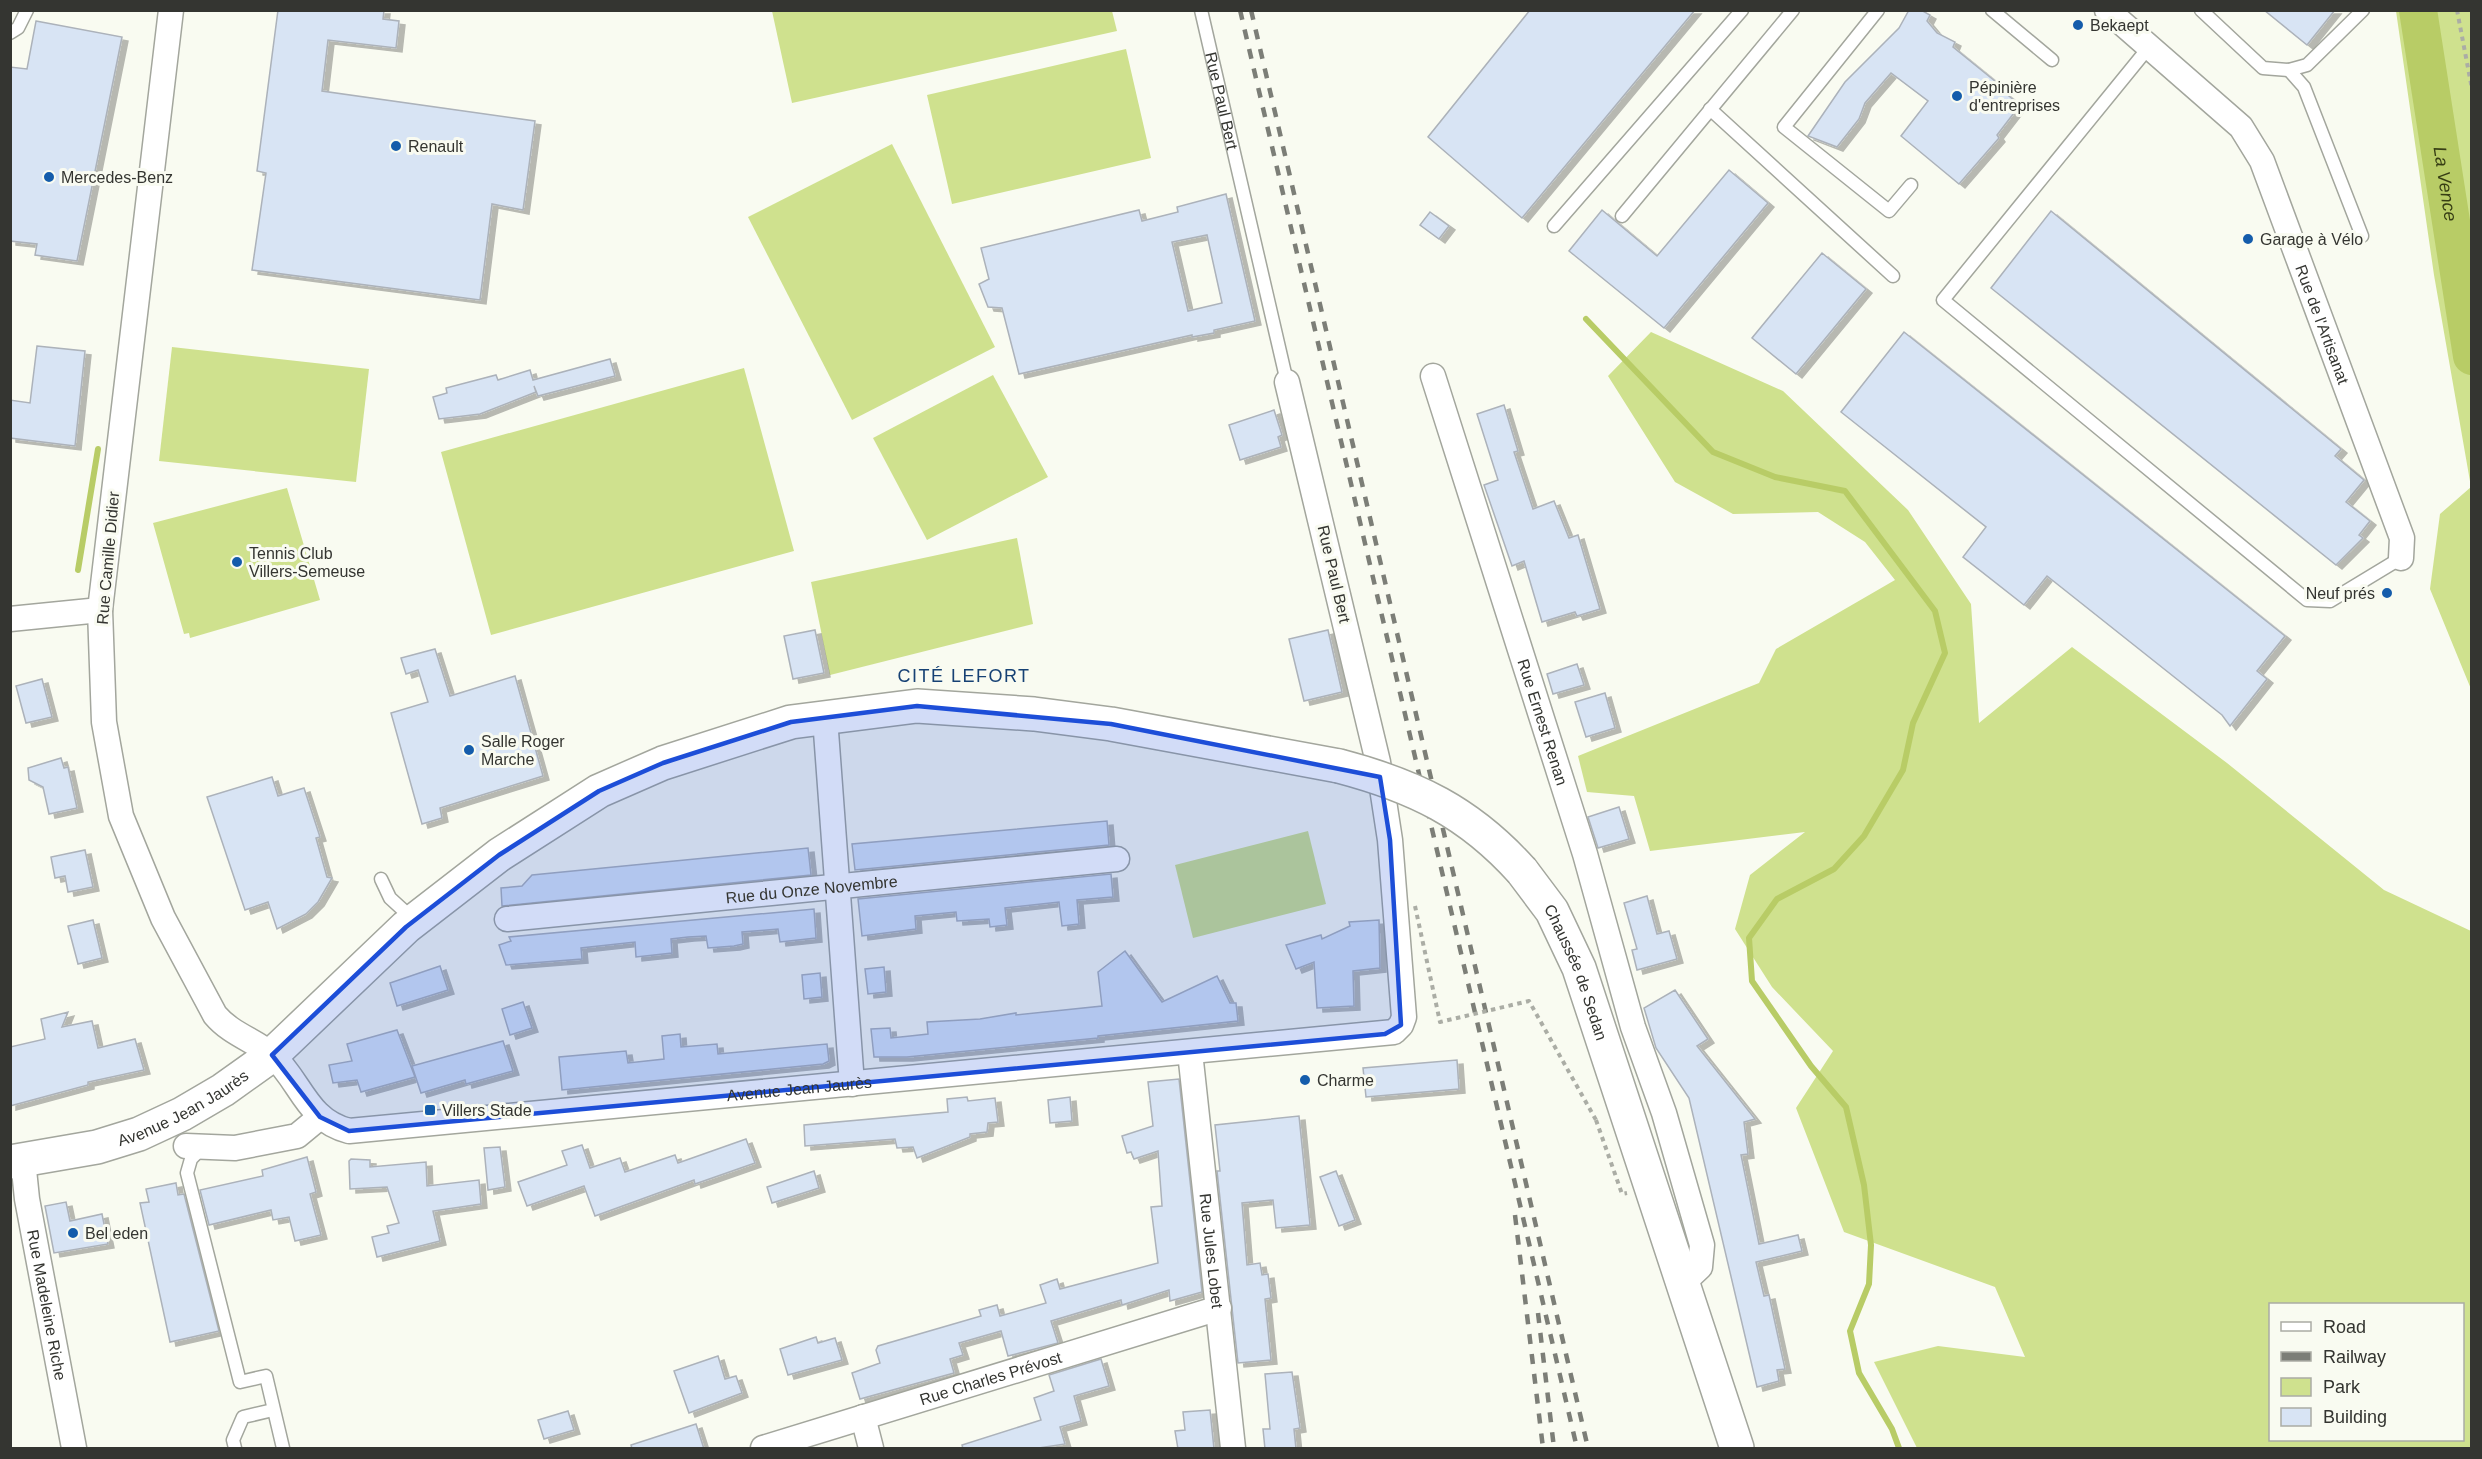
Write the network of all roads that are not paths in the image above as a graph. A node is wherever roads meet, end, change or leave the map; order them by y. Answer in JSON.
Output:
{"nodes":[{"id":1,"x":27,"y":10,"type":"edge"},
{"id":2,"x":171,"y":10,"type":"edge"},
{"id":3,"x":1201,"y":10,"type":"edge"},
{"id":4,"x":1742,"y":10,"type":"edge"},
{"id":5,"x":1793,"y":10,"type":"edge"},
{"id":6,"x":1878,"y":10,"type":"edge"},
{"id":7,"x":1992,"y":10,"type":"edge"},
{"id":8,"x":2107,"y":10,"type":"edge"},
{"id":9,"x":2201,"y":10,"type":"edge"},
{"id":10,"x":2363,"y":10,"type":"edge"},
{"id":11,"x":10,"y":33,"type":"edge"},
{"id":12,"x":2149,"y":47,"type":"junction"},
{"id":13,"x":2052,"y":60,"type":"dead end"},
{"id":14,"x":2289,"y":70,"type":"junction"},
{"id":15,"x":1710,"y":110,"type":"junction"},
{"id":16,"x":1911,"y":185,"type":"dead end"},
{"id":17,"x":1622,"y":216,"type":"dead end"},
{"id":18,"x":1554,"y":226,"type":"dead end"},
{"id":19,"x":2362,"y":236,"type":"dead end"},
{"id":20,"x":1893,"y":276,"type":"dead end"},
{"id":21,"x":1433,"y":376,"type":"dead end"},
{"id":22,"x":1287,"y":382,"type":"joint"},
{"id":23,"x":2401,"y":558,"type":"joint"},
{"id":24,"x":100,"y":610,"type":"junction"},
{"id":25,"x":10,"y":619,"type":"edge"},
{"id":26,"x":825,"y":718,"type":"junction"},
{"id":27,"x":1117,"y":859,"type":"dead end"},
{"id":28,"x":381,"y":879,"type":"dead end"},
{"id":29,"x":837,"y":887,"type":"junction"},
{"id":30,"x":507,"y":919,"type":"dead end"},
{"id":31,"x":415,"y":921,"type":"junction"},
{"id":32,"x":1284,"y":1044,"type":"joint"},
{"id":33,"x":1190,"y":1052,"type":"junction"},
{"id":34,"x":272,"y":1055,"type":"junction"},
{"id":35,"x":852,"y":1084,"type":"junction"},
{"id":36,"x":320,"y":1117,"type":"junction"},
{"id":37,"x":195,"y":1146,"type":"joint"},
{"id":38,"x":17,"y":1161,"type":"edge"},
{"id":39,"x":1683,"y":1283,"type":"junction"},
{"id":40,"x":1220,"y":1308,"type":"junction"},
{"id":41,"x":273,"y":1410,"type":"junction"},
{"id":42,"x":863,"y":1417,"type":"junction"},
{"id":43,"x":74,"y":1449,"type":"edge"},
{"id":44,"x":235,"y":1449,"type":"edge"},
{"id":45,"x":283,"y":1449,"type":"edge"},
{"id":46,"x":763,"y":1449,"type":"edge"},
{"id":47,"x":871,"y":1449,"type":"edge"},
{"id":48,"x":1233,"y":1449,"type":"edge"},
{"id":49,"x":1737,"y":1449,"type":"edge"}],
"edges":[{"from":1,"to":11,"type":"lane"},
{"from":2,"to":24,"type":"street","name":"Rue Camille Didier"},
{"from":3,"to":22,"type":"lane","name":"Rue Paul Bert"},
{"from":4,"to":18,"type":"lane"},
{"from":5,"to":15,"type":"lane"},
{"from":6,"to":16,"type":"lane"},
{"from":7,"to":13,"type":"lane"},
{"from":8,"to":12,"type":"street","name":"Rue de l'Artisanat"},
{"from":9,"to":14,"type":"lane"},
{"from":10,"to":14,"type":"lane"},
{"from":12,"to":23,"type":"street","name":"Rue de l'Artisanat"},
{"from":12,"to":23,"type":"lane"},
{"from":14,"to":19,"type":"lane"},
{"from":15,"to":17,"type":"lane"},
{"from":15,"to":20,"type":"lane"},
{"from":21,"to":39,"type":"street","name":"Rue Ernest Renan"},
{"from":22,"to":32,"type":"street","name":"Rue Paul Bert"},
{"from":24,"to":25,"type":"street"},
{"from":24,"to":34,"type":"street","name":"Rue Camille Didier"},
{"from":26,"to":29,"type":"street"},
{"from":26,"to":31,"type":"main road","name":"Chaussée de Sedan"},
{"from":26,"to":39,"type":"main road","name":"Chaussée de Sedan","bridge":true},
{"from":27,"to":29,"type":"street","name":"Rue du Onze Novembre"},
{"from":28,"to":31,"type":"lane"},
{"from":29,"to":30,"type":"street","name":"Rue du Onze Novembre"},
{"from":29,"to":35,"type":"street"},
{"from":31,"to":34,"type":"main road","name":"Chaussée de Sedan"},
{"from":32,"to":33,"type":"street","name":"Avenue Jean Jaurès"},
{"from":33,"to":35,"type":"street","name":"Avenue Jean Jaurès"},
{"from":33,"to":40,"type":"street","name":"Rue Jules Lobet"},
{"from":34,"to":36,"type":"street","name":"Avenue Jean Jaurès"},
{"from":34,"to":38,"type":"main road","name":"Avenue Jean Jaurès"},
{"from":35,"to":36,"type":"street","name":"Avenue Jean Jaurès"},
{"from":36,"to":37,"type":"street"},
{"from":37,"to":41,"type":"lane"},
{"from":38,"to":43,"type":"street","name":"Rue Madeleine Riche"},
{"from":39,"to":49,"type":"main road","name":"Chaussée de Sedan"},
{"from":40,"to":42,"type":"street","name":"Rue Charles Prévost"},
{"from":40,"to":48,"type":"street","name":"Rue Jules Lobet"},
{"from":41,"to":44,"type":"lane"},
{"from":41,"to":45,"type":"lane"},
{"from":42,"to":46,"type":"street","name":"Rue Charles Prévost"},
{"from":42,"to":47,"type":"street"}]}
